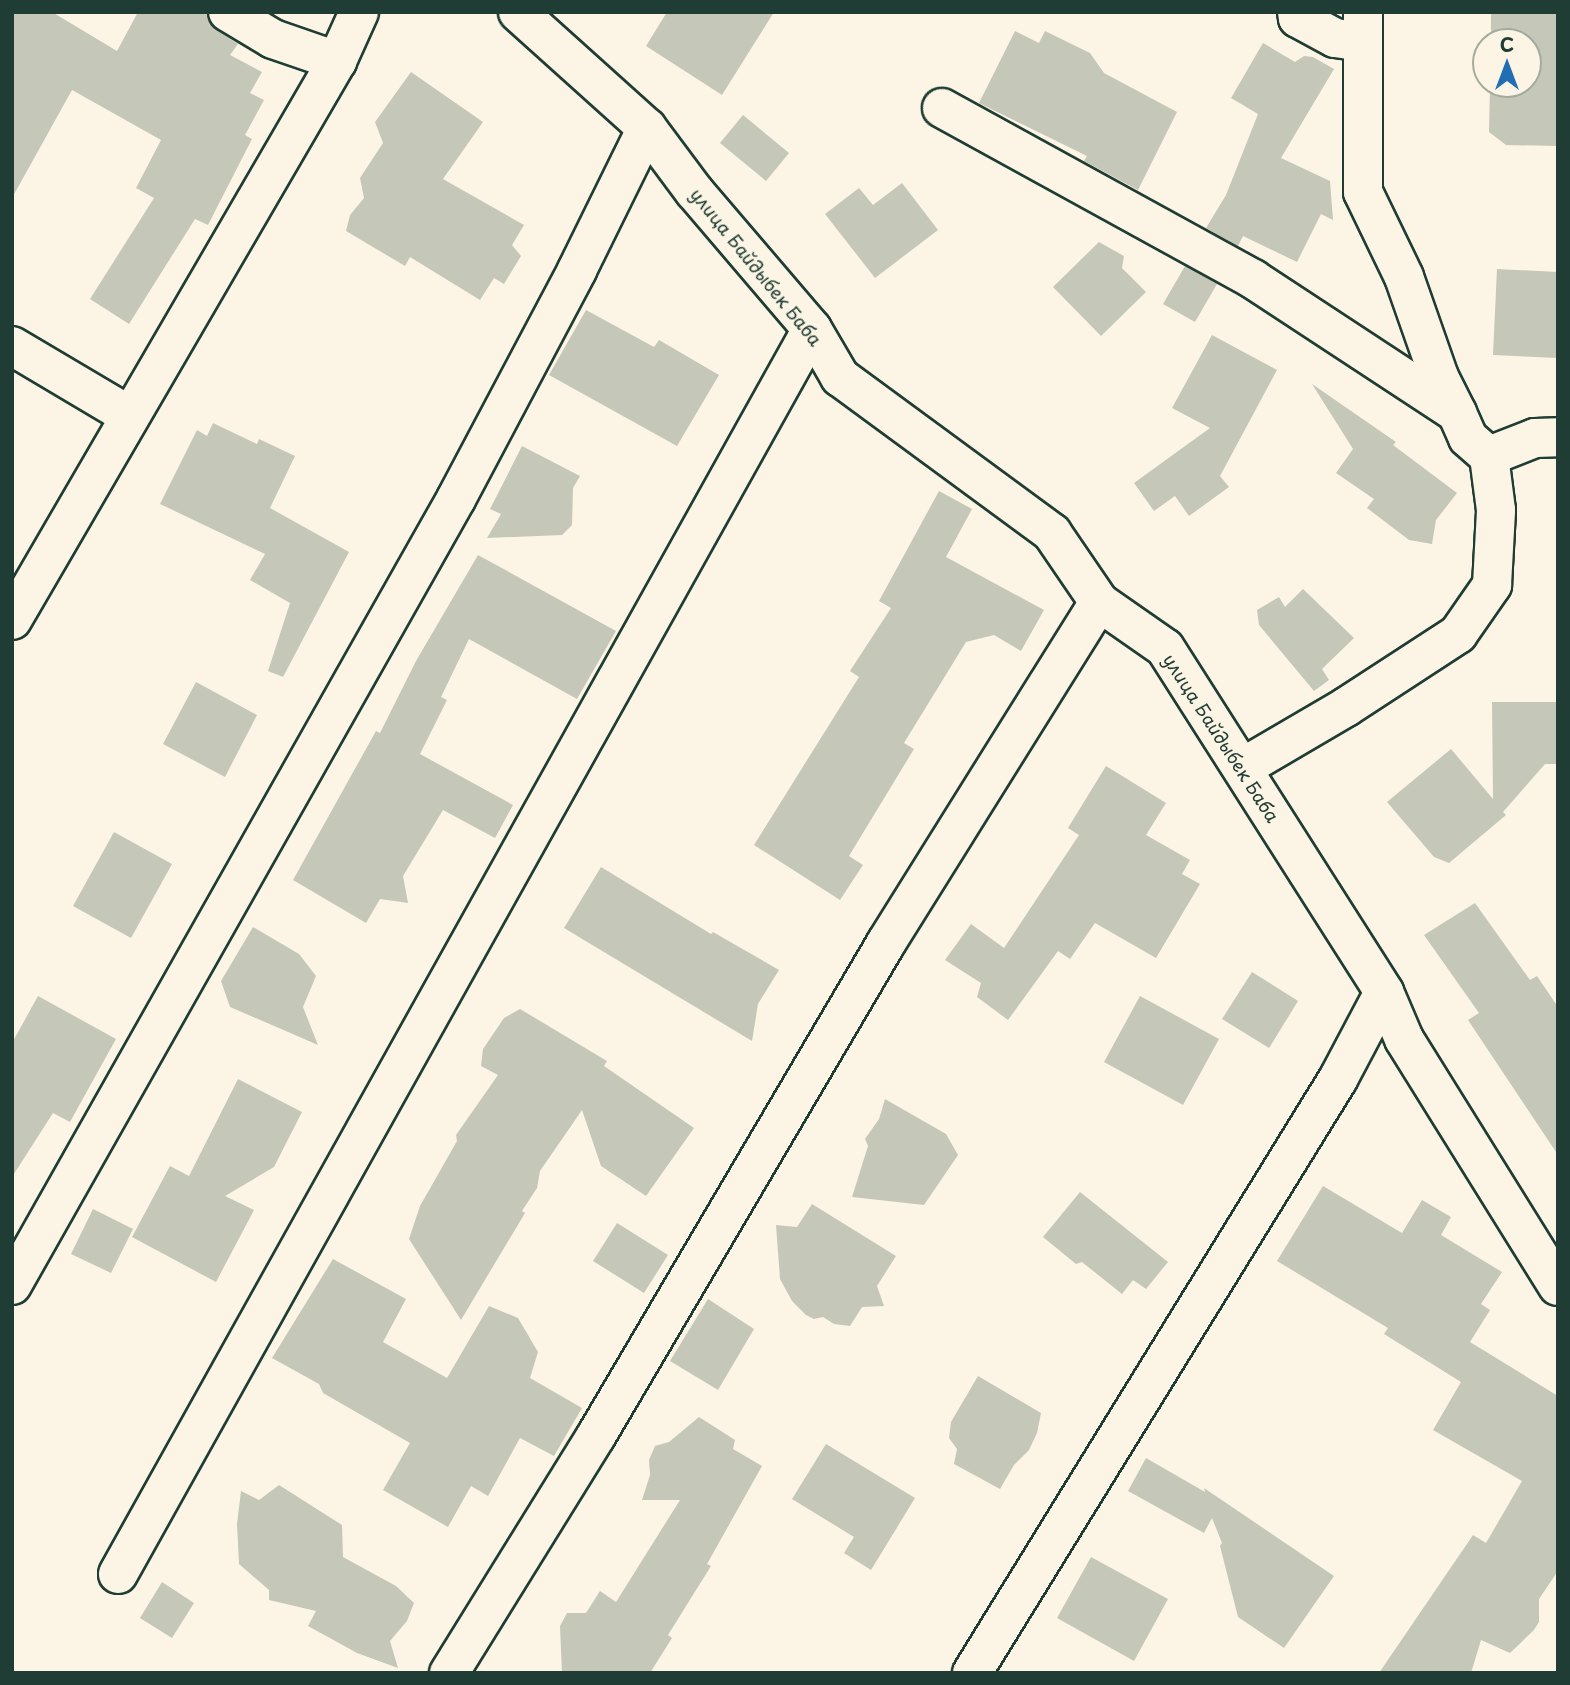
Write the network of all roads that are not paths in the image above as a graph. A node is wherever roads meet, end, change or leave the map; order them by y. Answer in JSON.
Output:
{"nodes":[{"id":1,"x":228,"y":12,"type":"edge"},
{"id":2,"x":359,"y":12,"type":"edge"},
{"id":3,"x":518,"y":12,"type":"edge"},
{"id":4,"x":1297,"y":12,"type":"edge"},
{"id":5,"x":1363,"y":27,"type":"edge"},
{"id":6,"x":337,"y":61,"type":"junction"},
{"id":7,"x":942,"y":108,"type":"dead end"},
{"id":8,"x":647,"y":128,"type":"junction"},
{"id":9,"x":812,"y":329,"type":"junction"},
{"id":10,"x":12,"y":346,"type":"edge"},
{"id":11,"x":1457,"y":413,"type":"junction"},
{"id":12,"x":130,"y":416,"type":"junction"},
{"id":13,"x":1558,"y":437,"type":"edge"},
{"id":14,"x":1489,"y":456,"type":"junction"},
{"id":15,"x":1099,"y":602,"type":"junction"},
{"id":16,"x":12,"y":620,"type":"edge"},
{"id":17,"x":1242,"y":768,"type":"junction"},
{"id":18,"x":1384,"y":992,"type":"junction"},
{"id":19,"x":12,"y":1284,"type":"edge"},
{"id":20,"x":1558,"y":1286,"type":"edge"},
{"id":21,"x":118,"y":1574,"type":"dead end"},
{"id":22,"x":449,"y":1673,"type":"edge"},
{"id":23,"x":972,"y":1673,"type":"edge"}],
"edges":[{"from":1,"to":6,"type":"street"},
{"from":2,"to":6,"type":"street"},
{"from":3,"to":8,"type":"street","name":"улица Байдыбек Баба"},
{"from":4,"to":5,"type":"street"},
{"from":5,"to":11,"type":"street"},
{"from":6,"to":12,"type":"street"},
{"from":7,"to":11,"type":"street"},
{"from":8,"to":9,"type":"street","name":"улица Байдыбек Баба"},
{"from":8,"to":19,"type":"street"},
{"from":9,"to":15,"type":"street","name":"улица Байдыбек Баба"},
{"from":9,"to":21,"type":"street"},
{"from":10,"to":12,"type":"street"},
{"from":11,"to":14,"type":"street"},
{"from":12,"to":16,"type":"street"},
{"from":13,"to":14,"type":"street"},
{"from":14,"to":17,"type":"street"},
{"from":15,"to":17,"type":"street","name":"улица Байдыбек Баба"},
{"from":15,"to":22,"type":"street"},
{"from":17,"to":18,"type":"street","name":"улица Байдыбек Баба"},
{"from":18,"to":20,"type":"street","name":"улица Байдыбек Баба"},
{"from":18,"to":23,"type":"street"}]}
